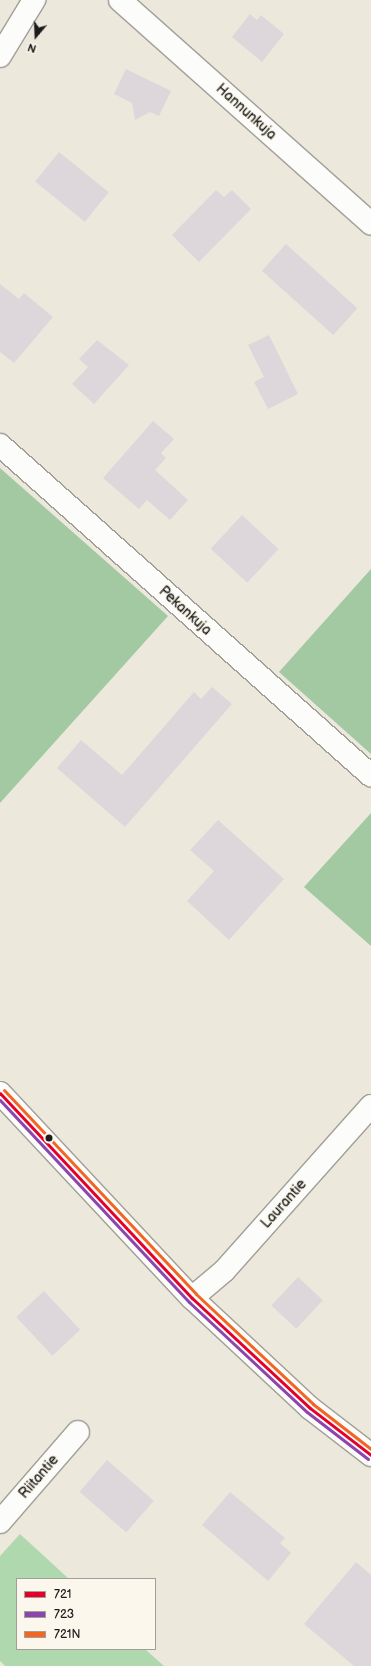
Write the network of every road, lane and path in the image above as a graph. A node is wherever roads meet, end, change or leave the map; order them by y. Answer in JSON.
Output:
{"nodes":[{"id":1,"x":34,"y":0,"type":"edge"},
{"id":2,"x":120,"y":0,"type":"edge"},
{"id":3,"x":0,"y":56,"type":"edge"},
{"id":4,"x":371,"y":224,"type":"edge"},
{"id":5,"x":0,"y":445,"type":"edge"},
{"id":6,"x":371,"y":776,"type":"edge"},
{"id":7,"x":0,"y":1093,"type":"edge"},
{"id":8,"x":371,"y":1106,"type":"edge"},
{"id":9,"x":192,"y":1298,"type":"junction"},
{"id":10,"x":78,"y":1432,"type":"dead end"},
{"id":11,"x":371,"y":1455,"type":"edge"},
{"id":12,"x":0,"y":1522,"type":"edge"}],
"edges":[{"from":1,"to":3,"type":"street"},
{"from":2,"to":4,"type":"street","name":"Hannunkuja"},
{"from":5,"to":6,"type":"street","name":"Pekankuja"},
{"from":7,"to":9,"type":"street"},
{"from":8,"to":9,"type":"street","name":"Laurantie"},
{"from":9,"to":11,"type":"street"},
{"from":10,"to":12,"type":"street","name":"Riitantie"}]}
